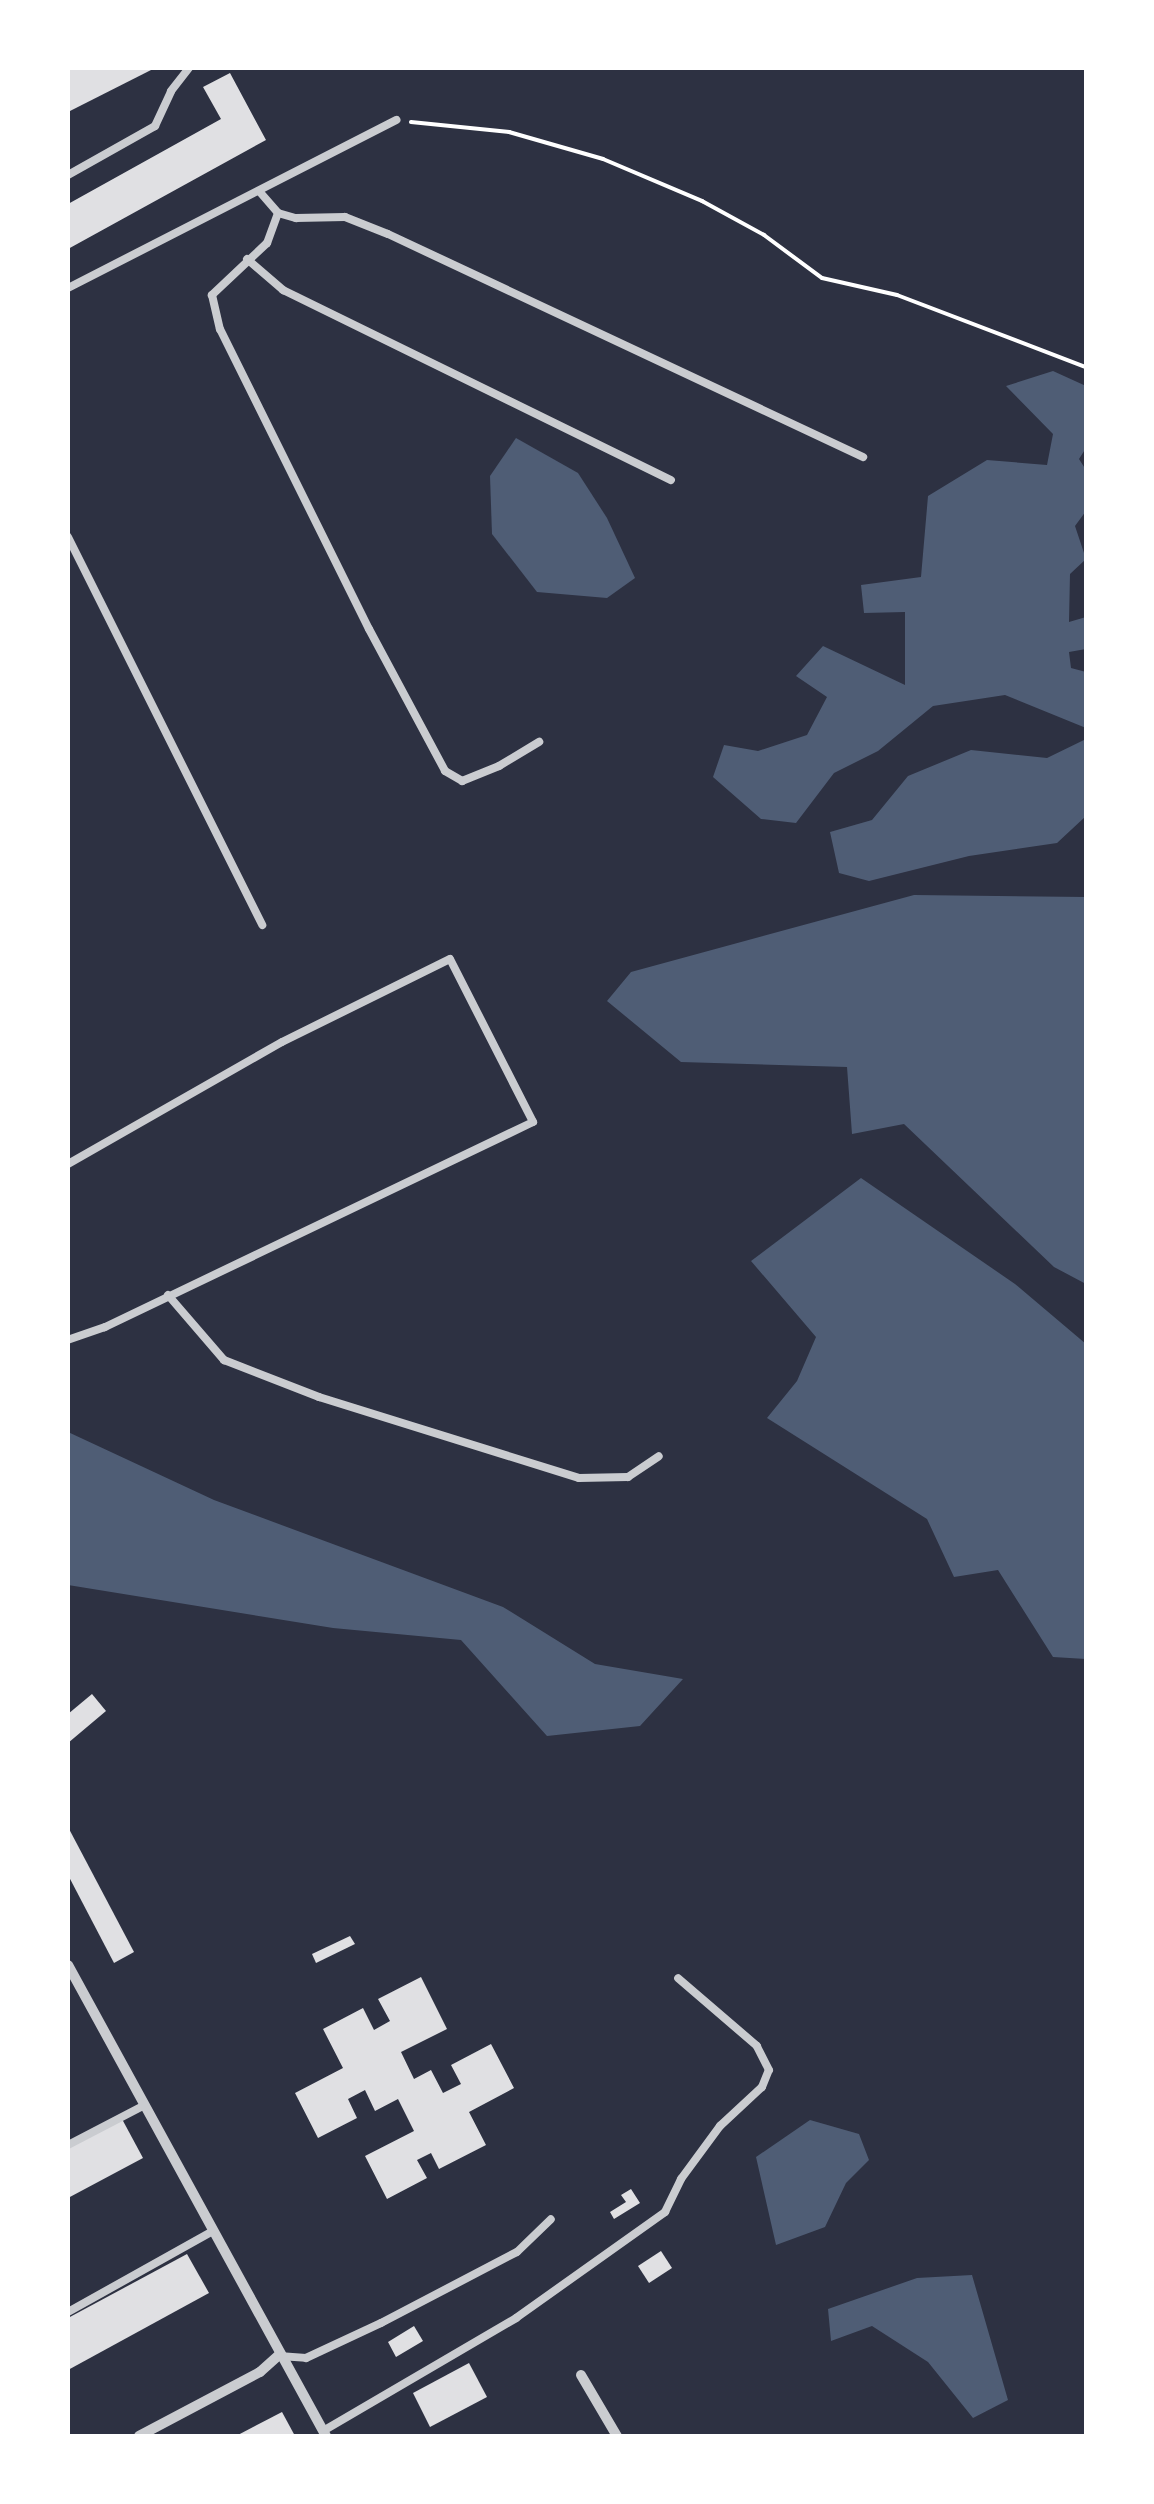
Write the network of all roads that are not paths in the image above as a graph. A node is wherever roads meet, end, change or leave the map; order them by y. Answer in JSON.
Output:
{"nodes":[{"id":1,"x":189,"y":68,"type":"edge"},
{"id":2,"x":396,"y":120,"type":"road end"},
{"id":3,"x":68,"y":175,"type":"edge"},
{"id":4,"x":259,"y":190,"type":"junction"},
{"id":5,"x":278,"y":213,"type":"junction"},
{"id":6,"x":247,"y":260,"type":"junction"},
{"id":7,"x":68,"y":288,"type":"edge"},
{"id":8,"x":863,"y":456,"type":"dead end"},
{"id":9,"x":671,"y":480,"type":"dead end"},
{"id":10,"x":68,"y":537,"type":"edge"},
{"id":11,"x":540,"y":742,"type":"dead end"},
{"id":12,"x":262,"y":925,"type":"dead end"},
{"id":13,"x":68,"y":1164,"type":"edge"},
{"id":14,"x":168,"y":1295,"type":"junction"},
{"id":15,"x":68,"y":1340,"type":"edge"},
{"id":16,"x":659,"y":1456,"type":"dead end"},
{"id":17,"x":68,"y":1965,"type":"edge"},
{"id":18,"x":678,"y":1978,"type":"dead end"},
{"id":19,"x":143,"y":2106,"type":"junction"},
{"id":20,"x":68,"y":2145,"type":"edge"},
{"id":21,"x":551,"y":2219,"type":"dead end"},
{"id":22,"x":211,"y":2232,"type":"junction"},
{"id":23,"x":68,"y":2312,"type":"edge"},
{"id":24,"x":278,"y":2356,"type":"junction"},
{"id":25,"x":582,"y":2375,"type":"dead end"},
{"id":26,"x":324,"y":2434,"type":"edge"},
{"id":27,"x":139,"y":2436,"type":"edge"},
{"id":28,"x":616,"y":2436,"type":"edge"}],
"edges":[{"from":1,"to":3,"type":"lane"},
{"from":2,"to":4,"type":"lane"},
{"from":4,"to":5,"type":"lane"},
{"from":4,"to":7,"type":"lane"},
{"from":5,"to":6,"type":"lane"},
{"from":5,"to":8,"type":"lane"},
{"from":6,"to":9,"type":"lane"},
{"from":6,"to":11,"type":"lane"},
{"from":10,"to":12,"type":"lane"},
{"from":13,"to":14,"type":"lane"},
{"from":14,"to":15,"type":"lane"},
{"from":14,"to":16,"type":"lane"},
{"from":17,"to":19,"type":"street"},
{"from":18,"to":26,"type":"lane"},
{"from":19,"to":20,"type":"lane"},
{"from":19,"to":22,"type":"street"},
{"from":21,"to":24,"type":"lane"},
{"from":22,"to":23,"type":"lane"},
{"from":22,"to":24,"type":"street"},
{"from":24,"to":26,"type":"street"},
{"from":24,"to":27,"type":"street"},
{"from":25,"to":28,"type":"street"}]}
